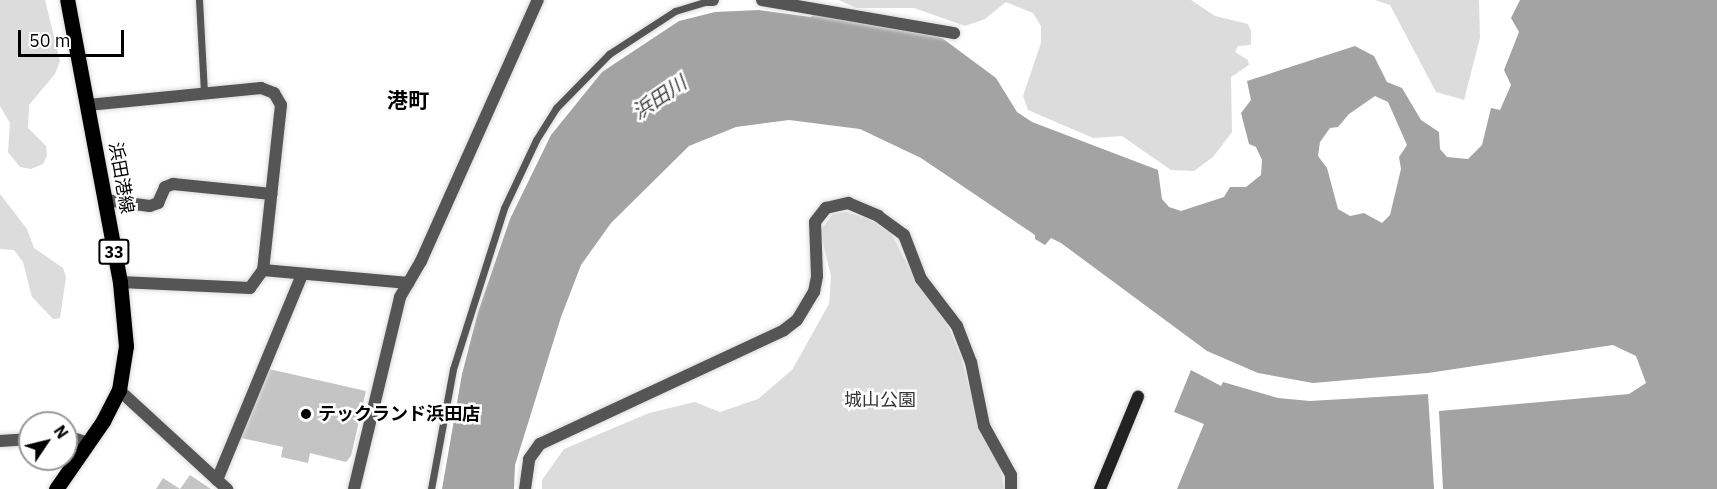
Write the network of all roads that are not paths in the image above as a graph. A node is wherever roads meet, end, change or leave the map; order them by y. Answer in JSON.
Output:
{"nodes":[{"id":1,"x":67,"y":0,"type":"edge"},
{"id":2,"x":200,"y":0,"type":"edge"},
{"id":3,"x":537,"y":0,"type":"edge"},
{"id":4,"x":707,"y":0,"type":"edge"},
{"id":5,"x":713,"y":0,"type":"edge"},
{"id":6,"x":762,"y":0,"type":"edge"},
{"id":7,"x":954,"y":33,"type":"dead end"},
{"id":8,"x":204,"y":93,"type":"junction"},
{"id":9,"x":88,"y":105,"type":"junction"},
{"id":10,"x":271,"y":194,"type":"junction"},
{"id":11,"x":105,"y":200,"type":"junction"},
{"id":12,"x":263,"y":270,"type":"junction"},
{"id":13,"x":302,"y":275,"type":"junction"},
{"id":14,"x":120,"y":282,"type":"junction"},
{"id":15,"x":408,"y":283,"type":"junction"},
{"id":16,"x":119,"y":390,"type":"junction"},
{"id":17,"x":1138,"y":397,"type":"dead end"},
{"id":18,"x":18,"y":440,"type":"edge"},
{"id":19,"x":78,"y":440,"type":"edge"},
{"id":20,"x":0,"y":441,"type":"edge"},
{"id":21,"x":89,"y":443,"type":"junction"},
{"id":22,"x":217,"y":480,"type":"junction"},
{"id":23,"x":56,"y":489,"type":"edge"},
{"id":24,"x":227,"y":489,"type":"edge"},
{"id":25,"x":354,"y":489,"type":"edge"},
{"id":26,"x":431,"y":489,"type":"edge"},
{"id":27,"x":525,"y":489,"type":"edge"},
{"id":28,"x":1011,"y":489,"type":"edge"},
{"id":29,"x":1100,"y":489,"type":"edge"}],
"edges":[{"from":1,"to":9,"type":"main road","name":"浜田港線","number":"33"},
{"from":2,"to":8,"type":"lane"},
{"from":3,"to":15,"type":"street"},
{"from":4,"to":5,"type":"street"},
{"from":4,"to":26,"type":"lane"},
{"from":6,"to":7,"type":"street"},
{"from":8,"to":9,"type":"street"},
{"from":8,"to":10,"type":"street"},
{"from":9,"to":11,"type":"main road","name":"浜田港線","number":"33"},
{"from":10,"to":11,"type":"street"},
{"from":10,"to":12,"type":"street"},
{"from":11,"to":14,"type":"main road","name":"浜田港線","number":"33"},
{"from":12,"to":13,"type":"street"},
{"from":12,"to":14,"type":"street"},
{"from":13,"to":15,"type":"street"},
{"from":13,"to":22,"type":"street"},
{"from":14,"to":16,"type":"main road","name":"浜田港線","number":"33"},
{"from":15,"to":25,"type":"street"},
{"from":16,"to":21,"type":"main road","name":"浜田港線","number":"33"},
{"from":16,"to":22,"type":"street"},
{"from":17,"to":29,"type":"street"},
{"from":18,"to":20,"type":"street"},
{"from":19,"to":21,"type":"street"},
{"from":21,"to":23,"type":"main road","name":"浜田港線","number":"33"},
{"from":22,"to":24,"type":"street"},
{"from":27,"to":28,"type":"street"}]}
